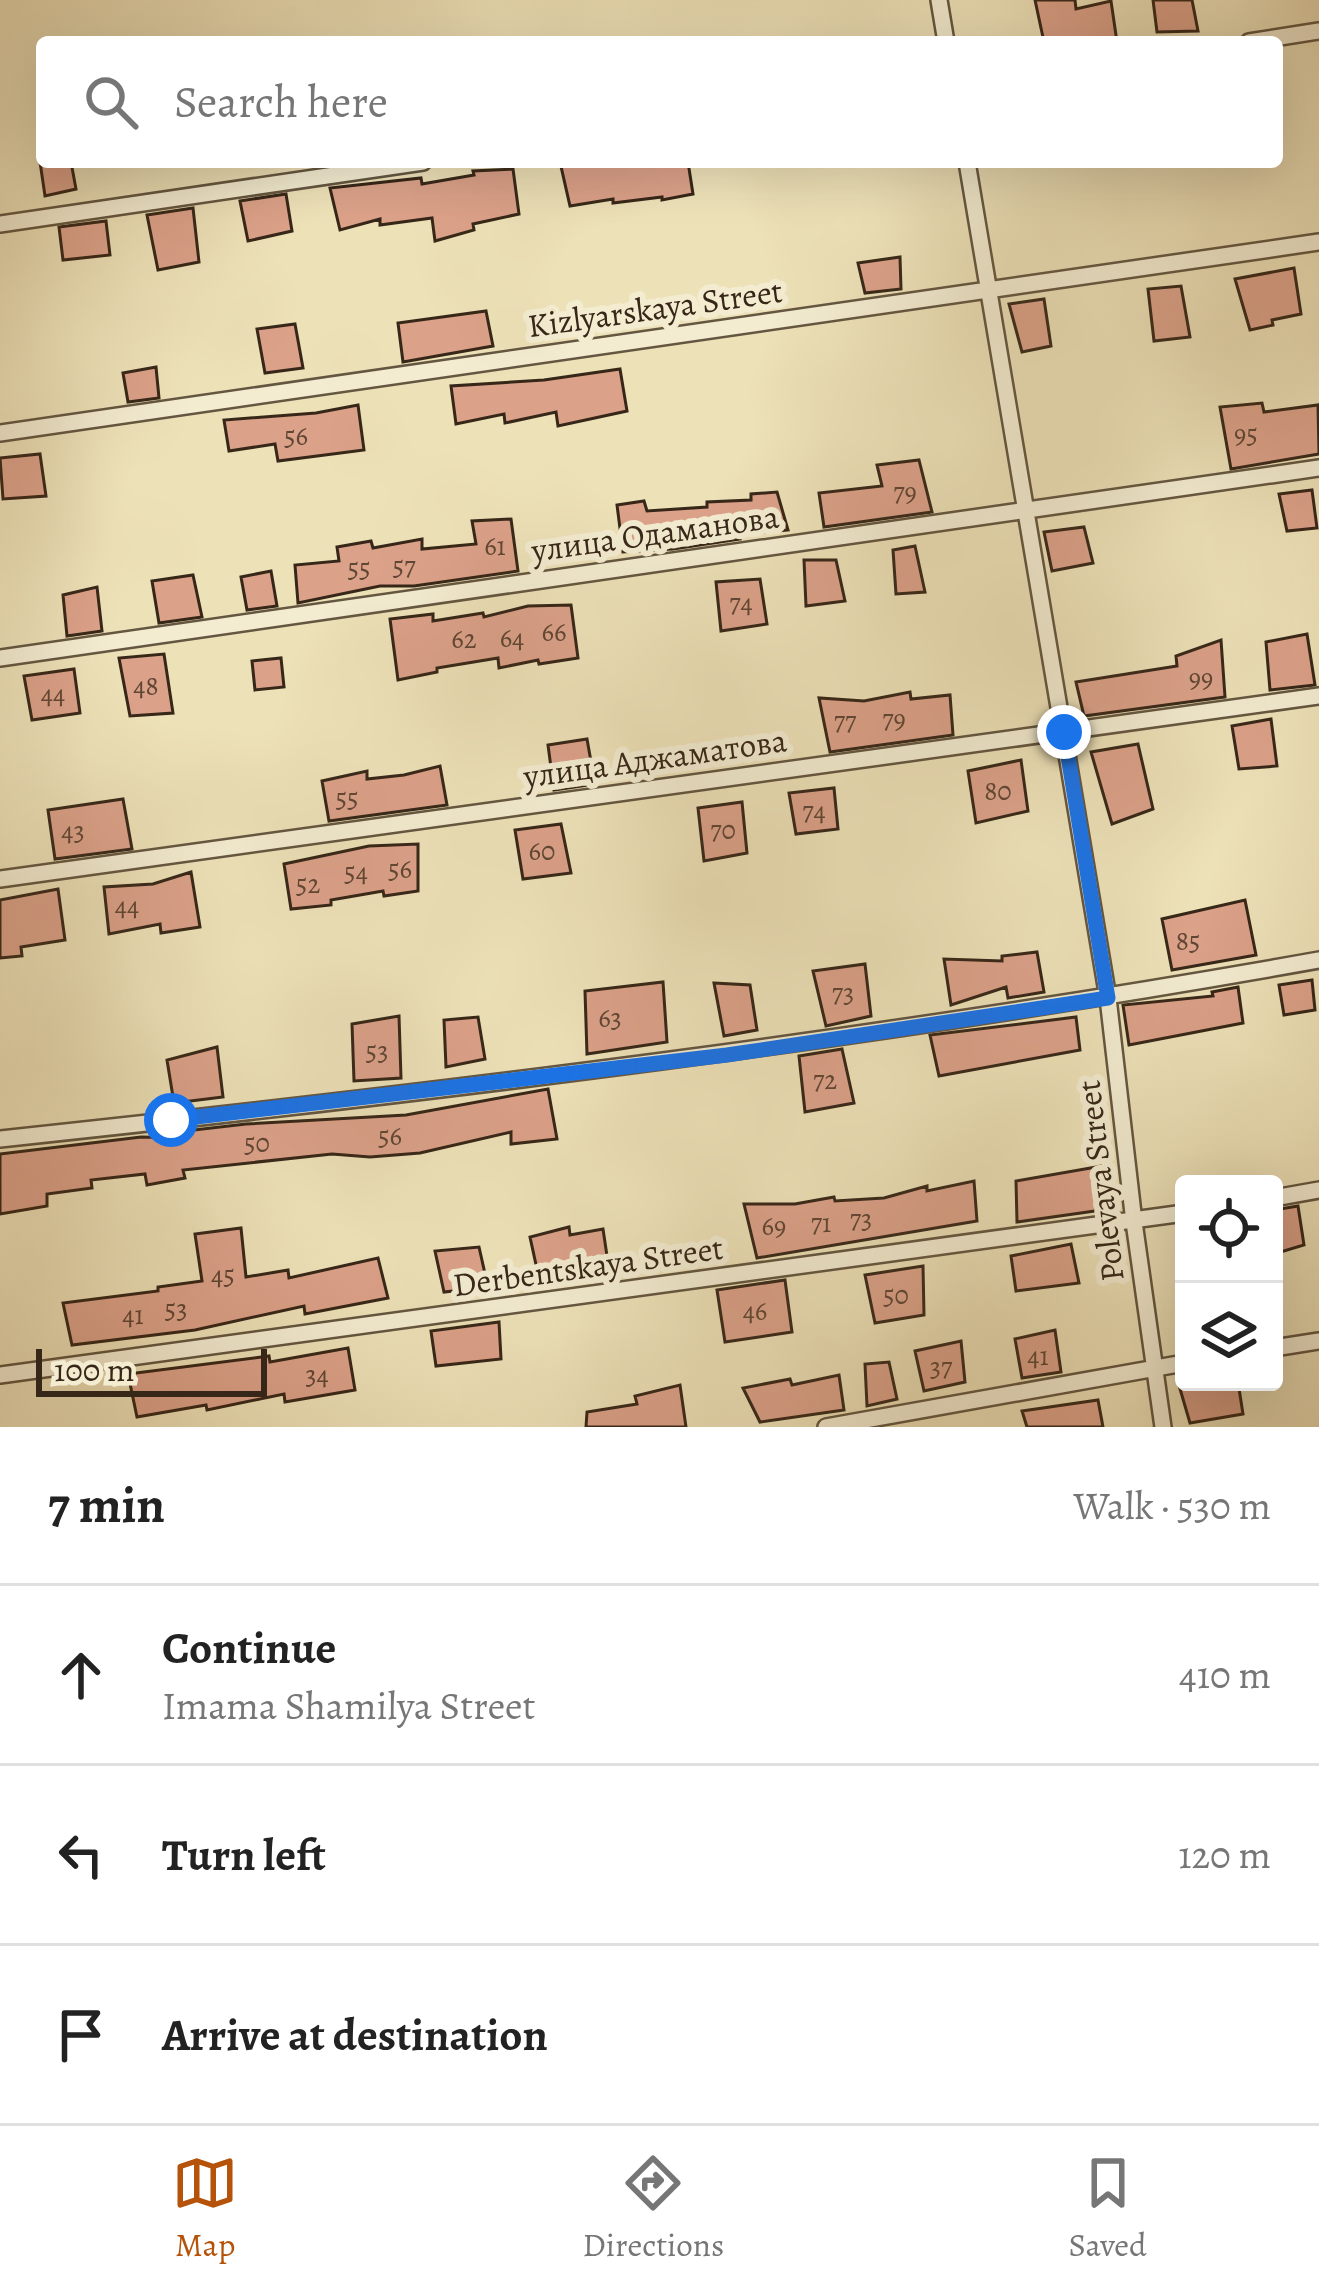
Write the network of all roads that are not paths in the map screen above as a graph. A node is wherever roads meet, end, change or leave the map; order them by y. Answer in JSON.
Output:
{"nodes":[{"id":1,"x":939,"y":0,"type":"edge"},
{"id":2,"x":1319,"y":32,"type":"edge"},
{"id":3,"x":945,"y":36,"type":"edge"},
{"id":4,"x":1283,"y":37,"type":"edge"},
{"id":5,"x":382,"y":168,"type":"edge"},
{"id":6,"x":968,"y":168,"type":"edge"},
{"id":7,"x":0,"y":224,"type":"edge"},
{"id":8,"x":1319,"y":242,"type":"edge"},
{"id":9,"x":989,"y":290,"type":"junction"},
{"id":10,"x":0,"y":433,"type":"edge"},
{"id":11,"x":1319,"y":468,"type":"edge"},
{"id":12,"x":1026,"y":511,"type":"junction"},
{"id":13,"x":0,"y":658,"type":"edge"},
{"id":14,"x":1319,"y":696,"type":"edge"},
{"id":15,"x":1064,"y":732,"type":"junction"},
{"id":16,"x":0,"y":879,"type":"edge"},
{"id":17,"x":1319,"y":960,"type":"edge"},
{"id":18,"x":1108,"y":998,"type":"junction"},
{"id":19,"x":0,"y":1138,"type":"edge"},
{"id":20,"x":1319,"y":1190,"type":"edge"},
{"id":21,"x":1283,"y":1196,"type":"edge"},
{"id":22,"x":1175,"y":1215,"type":"edge"},
{"id":23,"x":1134,"y":1222,"type":"junction"},
{"id":24,"x":1319,"y":1341,"type":"edge"},
{"id":25,"x":1283,"y":1347,"type":"edge"},
{"id":26,"x":1175,"y":1364,"type":"edge"},
{"id":27,"x":1154,"y":1368,"type":"junction"},
{"id":28,"x":0,"y":1375,"type":"edge"},
{"id":29,"x":826,"y":1427,"type":"edge"},
{"id":30,"x":1163,"y":1427,"type":"edge"}],
"edges":[{"from":1,"to":3,"type":"street"},
{"from":2,"to":4,"type":"street"},
{"from":5,"to":7,"type":"street"},
{"from":6,"to":9,"type":"street","name":"Polevaya Street"},
{"from":8,"to":9,"type":"street","name":"Kizlyarskaya Street"},
{"from":9,"to":10,"type":"street","name":"Kizlyarskaya Street"},
{"from":9,"to":12,"type":"street","name":"Polevaya Street"},
{"from":11,"to":12,"type":"street","name":"улица Одаманова"},
{"from":12,"to":13,"type":"street","name":"улица Одаманова"},
{"from":12,"to":15,"type":"street","name":"Polevaya Street"},
{"from":14,"to":15,"type":"street","name":"улица Аджаматова"},
{"from":15,"to":16,"type":"street","name":"улица Аджаматова"},
{"from":15,"to":18,"type":"street","name":"Polevaya Street"},
{"from":17,"to":18,"type":"street"},
{"from":18,"to":19,"type":"street"},
{"from":18,"to":23,"type":"street","name":"Polevaya Street"},
{"from":20,"to":21,"type":"street"},
{"from":22,"to":23,"type":"street","name":"Derbentskaya Street"},
{"from":23,"to":27,"type":"street","name":"Polevaya Street"},
{"from":23,"to":28,"type":"street","name":"Derbentskaya Street"},
{"from":24,"to":25,"type":"street"},
{"from":26,"to":27,"type":"street"},
{"from":27,"to":29,"type":"street"},
{"from":27,"to":30,"type":"street","name":"Polevaya Street"}]}
